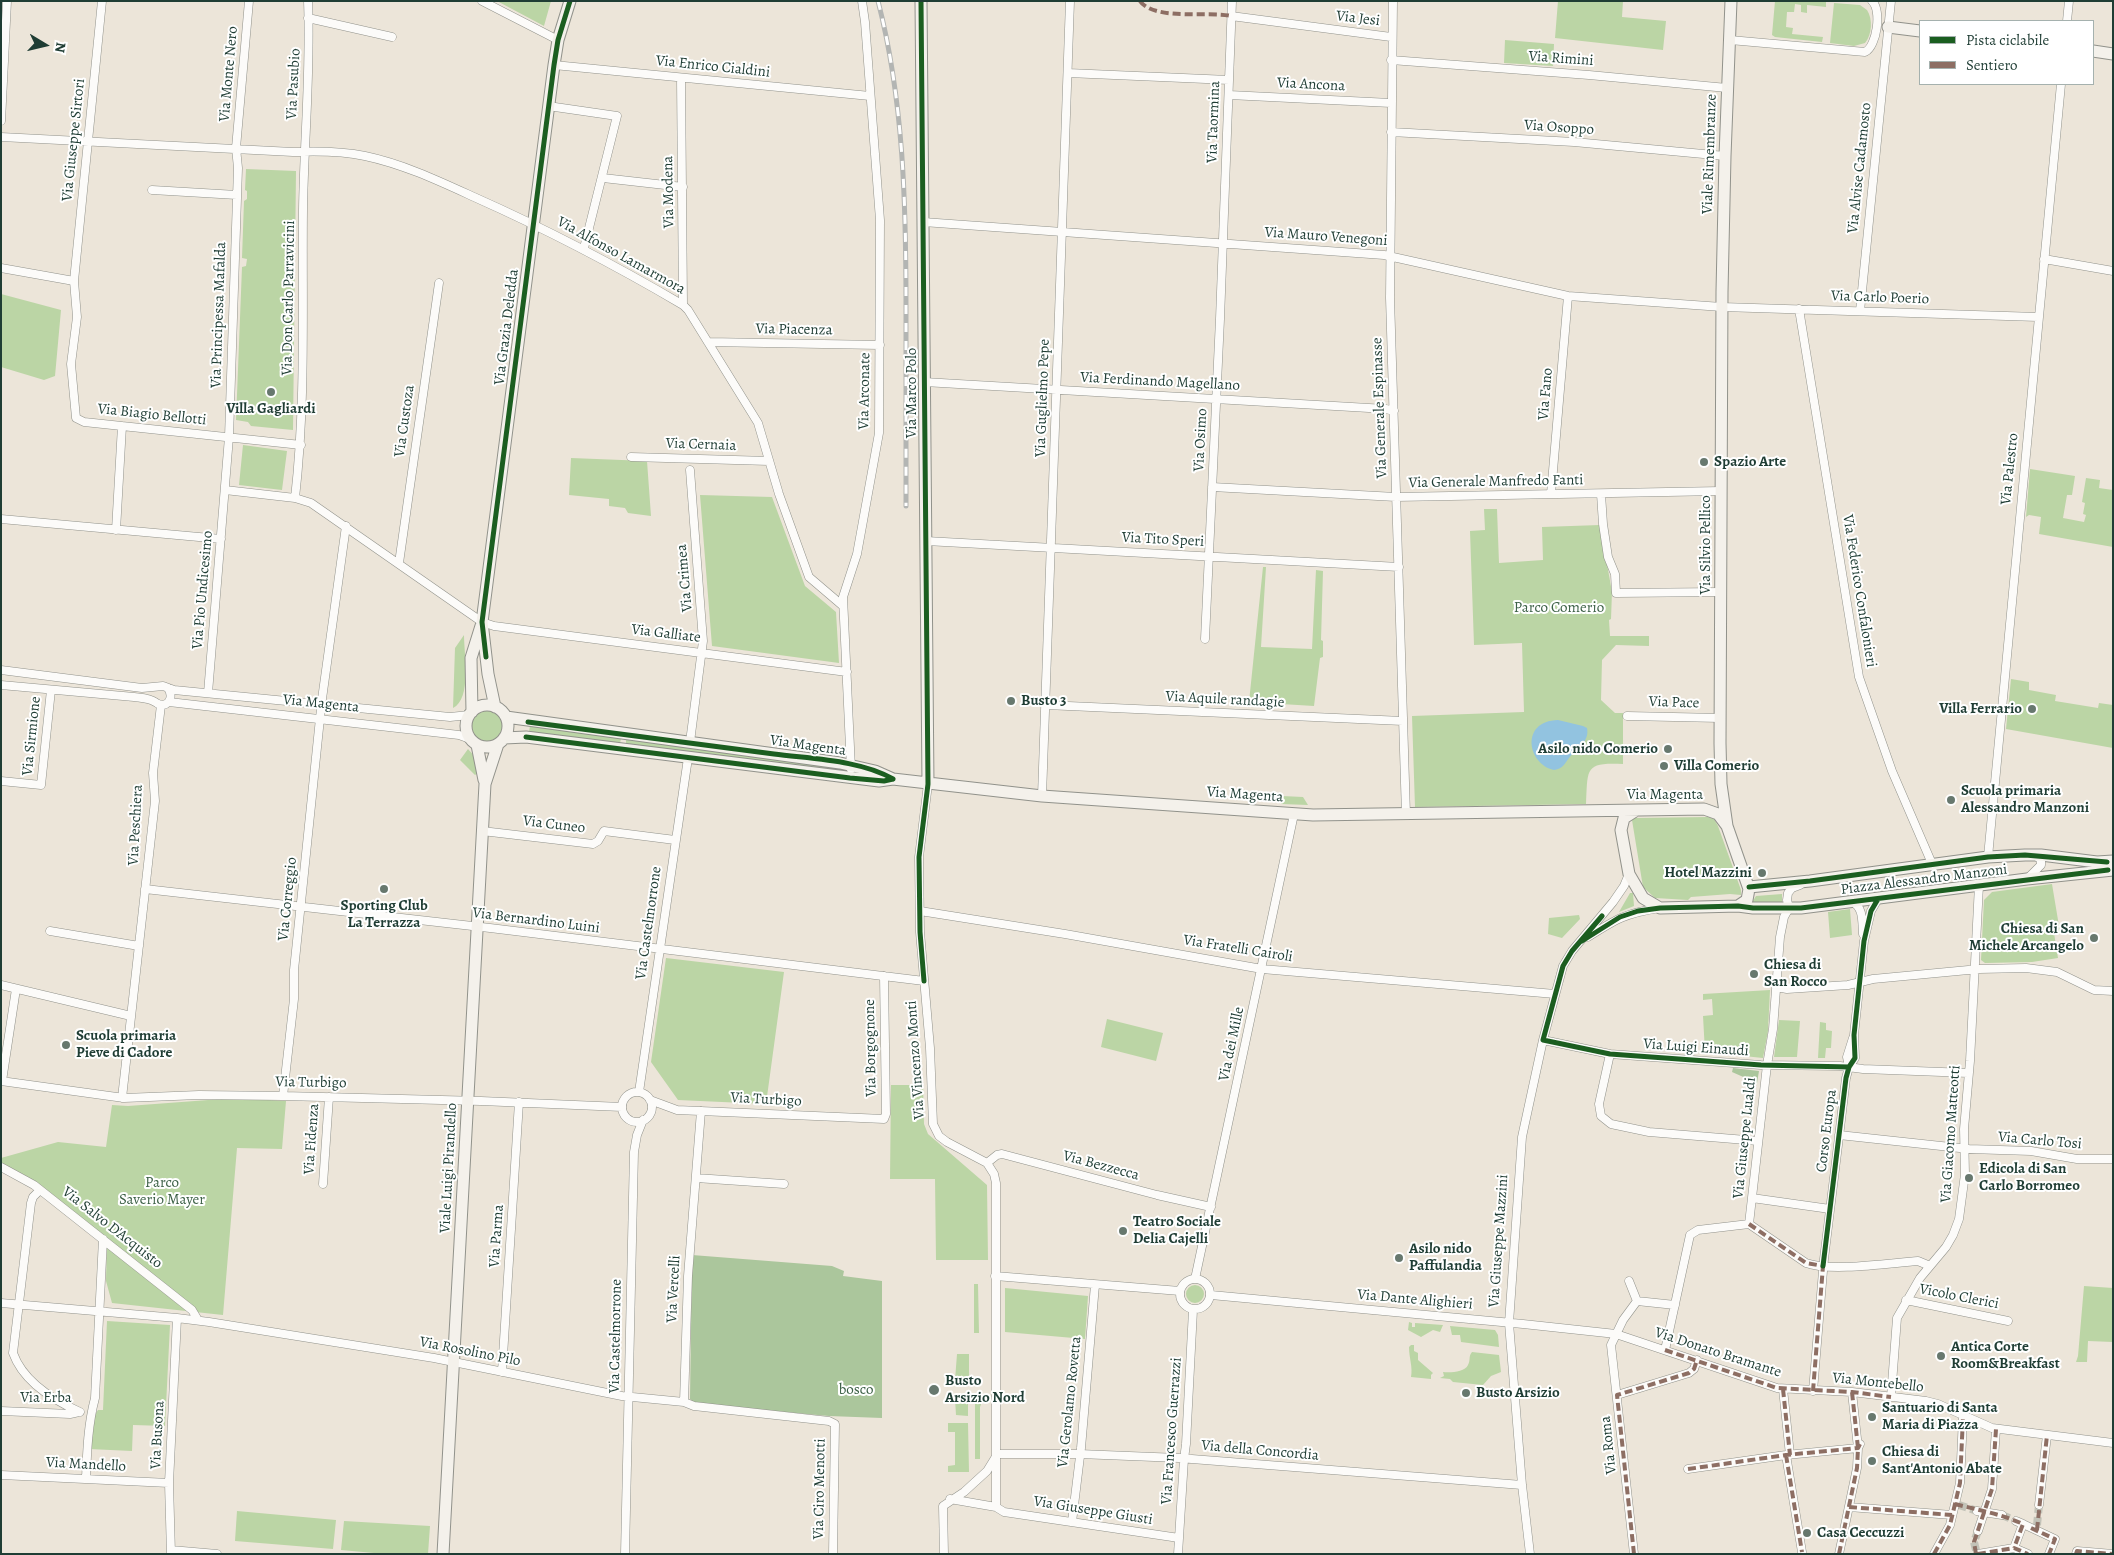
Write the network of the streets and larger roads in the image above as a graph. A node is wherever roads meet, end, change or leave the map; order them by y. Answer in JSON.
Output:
{"nodes":[{"id":1,"x":7,"y":1,"type":"edge"},
{"id":2,"x":102,"y":1,"type":"edge"},
{"id":3,"x":249,"y":1,"type":"edge"},
{"id":4,"x":308,"y":1,"type":"edge"},
{"id":5,"x":482,"y":1,"type":"edge"},
{"id":6,"x":570,"y":1,"type":"edge"},
{"id":7,"x":862,"y":1,"type":"edge"},
{"id":8,"x":921,"y":1,"type":"edge"},
{"id":9,"x":1070,"y":1,"type":"edge"},
{"id":10,"x":1232,"y":1,"type":"edge"},
{"id":11,"x":1393,"y":1,"type":"edge"},
{"id":12,"x":1731,"y":1,"type":"edge"},
{"id":13,"x":1872,"y":1,"type":"edge"},
{"id":14,"x":1891,"y":1,"type":"edge"},
{"id":15,"x":2069,"y":1,"type":"edge"},
{"id":16,"x":1877,"y":12,"type":"junction"},
{"id":17,"x":1231,"y":16,"type":"junction"},
{"id":18,"x":308,"y":18,"type":"junction"},
{"id":19,"x":2067,"y":20,"type":"edge"},
{"id":20,"x":1888,"y":27,"type":"junction"},
{"id":21,"x":1919,"y":31,"type":"edge"},
{"id":22,"x":392,"y":37,"type":"dead end"},
{"id":23,"x":1392,"y":37,"type":"junction"},
{"id":24,"x":558,"y":40,"type":"junction"},
{"id":25,"x":1730,"y":40,"type":"junction"},
{"id":26,"x":1874,"y":43,"type":"junction"},
{"id":27,"x":2094,"y":51,"type":"edge"},
{"id":28,"x":2113,"y":54,"type":"edge"},
{"id":29,"x":1391,"y":60,"type":"junction"},
{"id":30,"x":554,"y":65,"type":"junction"},
{"id":31,"x":1068,"y":73,"type":"junction"},
{"id":32,"x":681,"y":78,"type":"junction"},
{"id":33,"x":1229,"y":80,"type":"junction"},
{"id":34,"x":2061,"y":85,"type":"edge"},
{"id":35,"x":1728,"y":88,"type":"junction"},
{"id":36,"x":1229,"y":95,"type":"junction"},
{"id":37,"x":870,"y":96,"type":"junction"},
{"id":38,"x":1391,"y":103,"type":"junction"},
{"id":39,"x":548,"y":106,"type":"junction"},
{"id":40,"x":1,"y":121,"type":"edge"},
{"id":41,"x":1391,"y":132,"type":"junction"},
{"id":42,"x":1,"y":137,"type":"edge"},
{"id":43,"x":88,"y":141,"type":"junction"},
{"id":44,"x":236,"y":148,"type":"junction"},
{"id":45,"x":304,"y":152,"type":"junction"},
{"id":46,"x":1724,"y":156,"type":"junction"},
{"id":47,"x":603,"y":178,"type":"junction"},
{"id":48,"x":683,"y":187,"type":"junction"},
{"id":49,"x":152,"y":190,"type":"dead end"},
{"id":50,"x":237,"y":195,"type":"junction"},
{"id":51,"x":923,"y":222,"type":"junction"},
{"id":52,"x":533,"y":224,"type":"junction"},
{"id":53,"x":1062,"y":231,"type":"junction"},
{"id":54,"x":1223,"y":243,"type":"junction"},
{"id":55,"x":584,"y":248,"type":"junction"},
{"id":56,"x":1390,"y":256,"type":"junction"},
{"id":57,"x":2044,"y":259,"type":"junction"},
{"id":58,"x":1,"y":268,"type":"edge"},
{"id":59,"x":2113,"y":271,"type":"edge"},
{"id":60,"x":74,"y":281,"type":"junction"},
{"id":61,"x":439,"y":283,"type":"dead end"},
{"id":62,"x":1568,"y":296,"type":"junction"},
{"id":63,"x":684,"y":305,"type":"junction"},
{"id":64,"x":1722,"y":307,"type":"junction"},
{"id":65,"x":1799,"y":309,"type":"junction"},
{"id":66,"x":1860,"y":310,"type":"junction"},
{"id":67,"x":2038,"y":317,"type":"junction"},
{"id":68,"x":708,"y":342,"type":"junction"},
{"id":69,"x":880,"y":345,"type":"junction"},
{"id":70,"x":924,"y":382,"type":"junction"},
{"id":71,"x":1057,"y":389,"type":"junction"},
{"id":72,"x":1216,"y":399,"type":"junction"},
{"id":73,"x":1394,"y":411,"type":"junction"},
{"id":74,"x":122,"y":426,"type":"junction"},
{"id":75,"x":229,"y":437,"type":"junction"},
{"id":76,"x":301,"y":445,"type":"junction"},
{"id":77,"x":631,"y":457,"type":"dead end"},
{"id":78,"x":769,"y":461,"type":"junction"},
{"id":79,"x":690,"y":470,"type":"dead end"},
{"id":80,"x":1212,"y":487,"type":"junction"},
{"id":81,"x":225,"y":490,"type":"junction"},
{"id":82,"x":1721,"y":491,"type":"junction"},
{"id":83,"x":1551,"y":494,"type":"junction"},
{"id":84,"x":1601,"y":494,"type":"junction"},
{"id":85,"x":1396,"y":497,"type":"junction"},
{"id":86,"x":295,"y":498,"type":"junction"},
{"id":87,"x":1,"y":519,"type":"edge"},
{"id":88,"x":346,"y":526,"type":"junction"},
{"id":89,"x":116,"y":530,"type":"junction"},
{"id":90,"x":221,"y":539,"type":"junction"},
{"id":91,"x":926,"y":541,"type":"junction"},
{"id":92,"x":1052,"y":548,"type":"junction"},
{"id":93,"x":1209,"y":556,"type":"junction"},
{"id":94,"x":399,"y":563,"type":"junction"},
{"id":95,"x":1399,"y":567,"type":"junction"},
{"id":96,"x":1720,"y":592,"type":"junction"},
{"id":97,"x":843,"y":606,"type":"junction"},
{"id":98,"x":482,"y":622,"type":"junction"},
{"id":99,"x":1205,"y":639,"type":"dead end"},
{"id":100,"x":703,"y":653,"type":"junction"},
{"id":101,"x":1,"y":670,"type":"edge"},
{"id":102,"x":847,"y":672,"type":"junction"},
{"id":103,"x":1,"y":685,"type":"edge"},
{"id":104,"x":157,"y":688,"type":"junction"},
{"id":105,"x":168,"y":688,"type":"junction"},
{"id":106,"x":51,"y":690,"type":"junction"},
{"id":107,"x":208,"y":693,"type":"junction"},
{"id":108,"x":161,"y":703,"type":"junction"},
{"id":109,"x":322,"y":705,"type":"junction"},
{"id":110,"x":1046,"y":705,"type":"junction"},
{"id":111,"x":495,"y":707,"type":"junction"},
{"id":112,"x":471,"y":713,"type":"junction"},
{"id":113,"x":1627,"y":716,"type":"dead end"},
{"id":114,"x":506,"y":717,"type":"junction"},
{"id":115,"x":1720,"y":718,"type":"junction"},
{"id":116,"x":321,"y":719,"type":"junction"},
{"id":117,"x":1403,"y":722,"type":"junction"},
{"id":118,"x":501,"y":741,"type":"junction"},
{"id":119,"x":474,"y":742,"type":"junction"},
{"id":120,"x":690,"y":742,"type":"junction"},
{"id":121,"x":688,"y":758,"type":"junction"},
{"id":122,"x":851,"y":765,"type":"junction"},
{"id":123,"x":850,"y":778,"type":"junction"},
{"id":124,"x":893,"y":779,"type":"junction"},
{"id":125,"x":1,"y":781,"type":"edge"},
{"id":126,"x":485,"y":784,"type":"junction"},
{"id":127,"x":928,"y":784,"type":"junction"},
{"id":128,"x":1721,"y":784,"type":"junction"},
{"id":129,"x":1042,"y":796,"type":"junction"},
{"id":130,"x":1704,"y":809,"type":"junction"},
{"id":131,"x":1637,"y":810,"type":"junction"},
{"id":132,"x":1596,"y":811,"type":"junction"},
{"id":133,"x":1294,"y":814,"type":"junction"},
{"id":134,"x":1406,"y":814,"type":"junction"},
{"id":135,"x":1727,"y":826,"type":"junction"},
{"id":136,"x":1621,"y":830,"type":"junction"},
{"id":137,"x":482,"y":831,"type":"junction"},
{"id":138,"x":675,"y":840,"type":"junction"},
{"id":139,"x":2032,"y":854,"type":"junction"},
{"id":140,"x":1988,"y":857,"type":"junction"},
{"id":141,"x":2113,"y":861,"type":"edge"},
{"id":142,"x":1933,"y":866,"type":"junction"},
{"id":143,"x":2113,"y":870,"type":"edge"},
{"id":144,"x":1629,"y":874,"type":"junction"},
{"id":145,"x":2027,"y":879,"type":"junction"},
{"id":146,"x":1810,"y":882,"type":"junction"},
{"id":147,"x":1979,"y":885,"type":"junction"},
{"id":148,"x":1749,"y":887,"type":"junction"},
{"id":149,"x":145,"y":889,"type":"junction"},
{"id":150,"x":1878,"y":898,"type":"junction"},
{"id":151,"x":1852,"y":902,"type":"junction"},
{"id":152,"x":300,"y":906,"type":"junction"},
{"id":153,"x":1738,"y":906,"type":"junction"},
{"id":154,"x":1660,"y":908,"type":"junction"},
{"id":155,"x":1789,"y":908,"type":"junction"},
{"id":156,"x":920,"y":910,"type":"junction"},
{"id":157,"x":477,"y":928,"type":"junction"},
{"id":158,"x":50,"y":931,"type":"dead end"},
{"id":159,"x":1582,"y":941,"type":"junction"},
{"id":160,"x":1864,"y":941,"type":"junction"},
{"id":161,"x":139,"y":946,"type":"junction"},
{"id":162,"x":659,"y":949,"type":"junction"},
{"id":163,"x":1262,"y":969,"type":"junction"},
{"id":164,"x":1974,"y":970,"type":"junction"},
{"id":165,"x":884,"y":976,"type":"junction"},
{"id":166,"x":924,"y":981,"type":"junction"},
{"id":167,"x":1859,"y":982,"type":"junction"},
{"id":168,"x":1,"y":985,"type":"edge"},
{"id":169,"x":1776,"y":987,"type":"junction"},
{"id":170,"x":16,"y":989,"type":"junction"},
{"id":171,"x":2112,"y":993,"type":"edge"},
{"id":172,"x":1555,"y":994,"type":"junction"},
{"id":173,"x":131,"y":1016,"type":"junction"},
{"id":174,"x":1543,"y":1040,"type":"junction"},
{"id":175,"x":1610,"y":1054,"type":"junction"},
{"id":176,"x":1767,"y":1065,"type":"junction"},
{"id":177,"x":1849,"y":1067,"type":"junction"},
{"id":178,"x":1968,"y":1073,"type":"junction"},
{"id":179,"x":2,"y":1081,"type":"edge"},
{"id":180,"x":638,"y":1092,"type":"junction"},
{"id":181,"x":283,"y":1096,"type":"junction"},
{"id":182,"x":329,"y":1097,"type":"junction"},
{"id":183,"x":122,"y":1098,"type":"junction"},
{"id":184,"x":468,"y":1100,"type":"junction"},
{"id":185,"x":650,"y":1100,"type":"junction"},
{"id":186,"x":519,"y":1102,"type":"junction"},
{"id":187,"x":622,"y":1107,"type":"junction"},
{"id":188,"x":702,"y":1110,"type":"junction"},
{"id":189,"x":884,"y":1119,"type":"joint"},
{"id":190,"x":643,"y":1120,"type":"junction"},
{"id":191,"x":1839,"y":1135,"type":"junction"},
{"id":192,"x":1758,"y":1142,"type":"junction"},
{"id":193,"x":1964,"y":1149,"type":"junction"},
{"id":194,"x":2113,"y":1159,"type":"edge"},
{"id":195,"x":987,"y":1163,"type":"junction"},
{"id":196,"x":1,"y":1167,"type":"edge"},
{"id":197,"x":696,"y":1178,"type":"junction"},
{"id":198,"x":323,"y":1184,"type":"dead end"},
{"id":199,"x":784,"y":1184,"type":"dead end"},
{"id":200,"x":40,"y":1190,"type":"junction"},
{"id":201,"x":1752,"y":1198,"type":"junction"},
{"id":202,"x":1211,"y":1207,"type":"junction"},
{"id":203,"x":1830,"y":1209,"type":"junction"},
{"id":204,"x":1749,"y":1224,"type":"junction"},
{"id":205,"x":103,"y":1239,"type":"junction"},
{"id":206,"x":1823,"y":1266,"type":"junction"},
{"id":207,"x":1930,"y":1266,"type":"junction"},
{"id":208,"x":995,"y":1276,"type":"junction"},
{"id":209,"x":1195,"y":1279,"type":"junction"},
{"id":210,"x":1629,"y":1281,"type":"dead end"},
{"id":211,"x":1095,"y":1284,"type":"junction"},
{"id":212,"x":1180,"y":1290,"type":"junction"},
{"id":213,"x":1211,"y":1295,"type":"junction"},
{"id":214,"x":1906,"y":1300,"type":"junction"},
{"id":215,"x":1637,"y":1301,"type":"junction"},
{"id":216,"x":1,"y":1304,"type":"edge"},
{"id":217,"x":18,"y":1305,"type":"junction"},
{"id":218,"x":1676,"y":1305,"type":"junction"},
{"id":219,"x":1194,"y":1310,"type":"junction"},
{"id":220,"x":99,"y":1311,"type":"junction"},
{"id":221,"x":177,"y":1318,"type":"junction"},
{"id":222,"x":198,"y":1320,"type":"junction"},
{"id":223,"x":2008,"y":1321,"type":"dead end"},
{"id":224,"x":1509,"y":1323,"type":"junction"},
{"id":225,"x":1616,"y":1334,"type":"junction"},
{"id":226,"x":1665,"y":1350,"type":"junction"},
{"id":227,"x":1697,"y":1360,"type":"junction"},
{"id":228,"x":453,"y":1362,"type":"junction"},
{"id":229,"x":502,"y":1372,"type":"junction"},
{"id":230,"x":1783,"y":1388,"type":"junction"},
{"id":231,"x":1813,"y":1391,"type":"junction"},
{"id":232,"x":1852,"y":1392,"type":"junction"},
{"id":233,"x":1617,"y":1394,"type":"junction"},
{"id":234,"x":628,"y":1396,"type":"junction"},
{"id":235,"x":1891,"y":1397,"type":"junction"},
{"id":236,"x":684,"y":1402,"type":"junction"},
{"id":237,"x":1,"y":1411,"type":"edge"},
{"id":238,"x":80,"y":1412,"type":"junction"},
{"id":239,"x":91,"y":1413,"type":"junction"},
{"id":240,"x":1963,"y":1417,"type":"junction"},
{"id":241,"x":834,"y":1424,"type":"joint"},
{"id":242,"x":1996,"y":1430,"type":"junction"},
{"id":243,"x":2047,"y":1435,"type":"junction"},
{"id":244,"x":2113,"y":1443,"type":"edge"},
{"id":245,"x":1859,"y":1446,"type":"junction"},
{"id":246,"x":996,"y":1454,"type":"junction"},
{"id":247,"x":1079,"y":1454,"type":"junction"},
{"id":248,"x":1788,"y":1455,"type":"junction"},
{"id":249,"x":1184,"y":1458,"type":"junction"},
{"id":250,"x":1688,"y":1469,"type":"dead end"},
{"id":251,"x":1,"y":1476,"type":"edge"},
{"id":252,"x":86,"y":1479,"type":"junction"},
{"id":253,"x":169,"y":1482,"type":"junction"},
{"id":254,"x":1522,"y":1485,"type":"junction"},
{"id":255,"x":950,"y":1499,"type":"junction"},
{"id":256,"x":2039,"y":1505,"type":"tunnel mouth"},
{"id":257,"x":996,"y":1507,"type":"junction"},
{"id":258,"x":1849,"y":1507,"type":"junction"},
{"id":259,"x":1981,"y":1511,"type":"junction"},
{"id":260,"x":1952,"y":1515,"type":"junction"},
{"id":261,"x":2002,"y":1515,"type":"tunnel mouth"},
{"id":262,"x":1072,"y":1522,"type":"junction"},
{"id":263,"x":1978,"y":1531,"type":"tunnel mouth"},
{"id":264,"x":1178,"y":1538,"type":"junction"},
{"id":265,"x":2014,"y":1548,"type":"junction"},
{"id":266,"x":1839,"y":1551,"type":"edge"},
{"id":267,"x":171,"y":1552,"type":"edge"},
{"id":268,"x":1977,"y":1552,"type":"edge"},
{"id":269,"x":1801,"y":1553,"type":"edge"},
{"id":270,"x":217,"y":1554,"type":"edge"},
{"id":271,"x":443,"y":1554,"type":"edge"},
{"id":272,"x":625,"y":1554,"type":"edge"},
{"id":273,"x":833,"y":1554,"type":"edge"},
{"id":274,"x":944,"y":1554,"type":"edge"},
{"id":275,"x":1178,"y":1554,"type":"edge"},
{"id":276,"x":1530,"y":1554,"type":"edge"},
{"id":277,"x":1634,"y":1554,"type":"edge"},
{"id":278,"x":1934,"y":1554,"type":"edge"},
{"id":279,"x":2028,"y":1554,"type":"edge"},
{"id":280,"x":2049,"y":1554,"type":"edge"},
{"id":281,"x":2076,"y":1554,"type":"edge"},
{"id":282,"x":2113,"y":1554,"type":"edge"}],
"edges":[{"from":1,"to":40,"type":"street"},
{"from":2,"to":43,"type":"street","name":"Via Giuseppe Sirtori"},
{"from":3,"to":44,"type":"street","name":"Via Monte Nero"},
{"from":4,"to":18,"type":"street","name":"Via Pasubio"},
{"from":5,"to":24,"type":"street"},
{"from":6,"to":24,"type":"street","name":"Via Grazia Deledda"},
{"from":7,"to":37,"type":"street","name":"Via Arconate"},
{"from":8,"to":51,"type":"street","name":"Via Marco Polo"},
{"from":9,"to":31,"type":"street","name":"Via Guglielmo Pepe"},
{"from":10,"to":17,"type":"street","name":"Via Taormina"},
{"from":11,"to":23,"type":"street","name":"Via Generale Espinasse"},
{"from":12,"to":25,"type":"street","name":"Viale Rimembranze"},
{"from":13,"to":16,"type":"street"},
{"from":14,"to":20,"type":"street","name":"Via Alvise Cadamosto"},
{"from":15,"to":19,"type":"street"},
{"from":16,"to":20,"type":"street"},
{"from":16,"to":26,"type":"street"},
{"from":17,"to":23,"type":"street","name":"Via Jesi"},
{"from":17,"to":33,"type":"street","name":"Via Taormina"},
{"from":18,"to":22,"type":"street"},
{"from":18,"to":45,"type":"street","name":"Via Pasubio"},
{"from":20,"to":21,"type":"street"},
{"from":20,"to":26,"type":"street"},
{"from":20,"to":66,"type":"street","name":"Via Alvise Cadamosto"},
{"from":23,"to":29,"type":"street","name":"Via Generale Espinasse"},
{"from":24,"to":30,"type":"street","name":"Via Grazia Deledda"},
{"from":25,"to":26,"type":"street"},
{"from":25,"to":35,"type":"street","name":"Viale Rimembranze"},
{"from":27,"to":28,"type":"street"},
{"from":29,"to":35,"type":"street","name":"Via Rimini"},
{"from":29,"to":38,"type":"street","name":"Via Generale Espinasse"},
{"from":30,"to":32,"type":"street","name":"Via Enrico Cialdini"},
{"from":30,"to":39,"type":"street","name":"Via Grazia Deledda"},
{"from":31,"to":33,"type":"street"},
{"from":31,"to":53,"type":"street","name":"Via Guglielmo Pepe"},
{"from":32,"to":37,"type":"street","name":"Via Enrico Cialdini"},
{"from":32,"to":48,"type":"street","name":"Via Modena"},
{"from":33,"to":36,"type":"street","name":"Via Taormina"},
{"from":34,"to":57,"type":"street","name":"Via Palestro"},
{"from":35,"to":46,"type":"street","name":"Viale Rimembranze"},
{"from":36,"to":38,"type":"street","name":"Via Ancona"},
{"from":36,"to":54,"type":"street","name":"Via Taormina"},
{"from":37,"to":69,"type":"street","name":"Via Arconate"},
{"from":38,"to":41,"type":"street","name":"Via Generale Espinasse"},
{"from":39,"to":47,"type":"street"},
{"from":39,"to":52,"type":"street","name":"Via Grazia Deledda"},
{"from":41,"to":46,"type":"street","name":"Via Osoppo"},
{"from":41,"to":56,"type":"street","name":"Via Generale Espinasse"},
{"from":42,"to":43,"type":"street"},
{"from":43,"to":44,"type":"street"},
{"from":43,"to":60,"type":"street","name":"Via Giuseppe Sirtori"},
{"from":44,"to":45,"type":"street","name":"Via Alfonso Lamarmora"},
{"from":44,"to":50,"type":"street","name":"Via Principessa Mafalda"},
{"from":45,"to":52,"type":"street","name":"Via Alfonso Lamarmora"},
{"from":45,"to":76,"type":"street","name":"Via Don Carlo Parravicini"},
{"from":46,"to":64,"type":"street","name":"Viale Rimembranze"},
{"from":47,"to":48,"type":"street"},
{"from":47,"to":55,"type":"street"},
{"from":48,"to":63,"type":"street","name":"Via Modena"},
{"from":49,"to":50,"type":"street"},
{"from":50,"to":75,"type":"street","name":"Via Principessa Mafalda"},
{"from":51,"to":53,"type":"street","name":"Via Mauro Venegoni"},
{"from":51,"to":70,"type":"street","name":"Via Marco Polo"},
{"from":52,"to":55,"type":"street","name":"Via Alfonso Lamarmora"},
{"from":52,"to":98,"type":"street","name":"Via Grazia Deledda"},
{"from":53,"to":54,"type":"street","name":"Via Mauro Venegoni"},
{"from":53,"to":71,"type":"street","name":"Via Guglielmo Pepe"},
{"from":54,"to":56,"type":"street","name":"Via Mauro Venegoni"},
{"from":54,"to":72,"type":"street","name":"Via Osimo"},
{"from":55,"to":63,"type":"street","name":"Via Alfonso Lamarmora"},
{"from":56,"to":62,"type":"street","name":"Via Mauro Venegoni"},
{"from":56,"to":73,"type":"street","name":"Via Generale Espinasse"},
{"from":57,"to":59,"type":"street"},
{"from":57,"to":67,"type":"street","name":"Via Palestro"},
{"from":58,"to":60,"type":"street"},
{"from":60,"to":74,"type":"street","name":"Via Biagio Bellotti"},
{"from":61,"to":94,"type":"street","name":"Via Custoza"},
{"from":62,"to":64,"type":"street","name":"Via Mauro Venegoni"},
{"from":62,"to":83,"type":"street","name":"Via Fano"},
{"from":63,"to":68,"type":"street","name":"Via Alfonso Lamarmora"},
{"from":64,"to":65,"type":"street","name":"Via Carlo Poerio"},
{"from":64,"to":82,"type":"street","name":"Via Silvio Pellico"},
{"from":65,"to":66,"type":"street","name":"Via Carlo Poerio"},
{"from":65,"to":142,"type":"street","name":"Via Federico Confalonieri"},
{"from":66,"to":67,"type":"street","name":"Via Carlo Poerio"},
{"from":67,"to":140,"type":"street","name":"Via Palestro"},
{"from":68,"to":69,"type":"street","name":"Via Piacenza"},
{"from":68,"to":78,"type":"street","name":"Via Alfonso Lamarmora"},
{"from":69,"to":97,"type":"street","name":"Via Arconate"},
{"from":70,"to":71,"type":"street","name":"Via Ferdinando Magellano"},
{"from":70,"to":91,"type":"street","name":"Via Marco Polo"},
{"from":71,"to":72,"type":"street","name":"Via Ferdinando Magellano"},
{"from":71,"to":92,"type":"street","name":"Via Guglielmo Pepe"},
{"from":72,"to":73,"type":"street","name":"Via Ferdinando Magellano"},
{"from":72,"to":80,"type":"street","name":"Via Osimo"},
{"from":73,"to":85,"type":"street","name":"Via Generale Espinasse"},
{"from":74,"to":75,"type":"street","name":"Via Biagio Bellotti"},
{"from":74,"to":89,"type":"street"},
{"from":75,"to":76,"type":"street","name":"Via Biagio Bellotti"},
{"from":75,"to":81,"type":"street","name":"Via Principessa Mafalda"},
{"from":76,"to":86,"type":"street","name":"Via Don Carlo Parravicini"},
{"from":77,"to":78,"type":"street","name":"Via Cernaia"},
{"from":78,"to":97,"type":"street","name":"Via Alfonso Lamarmora"},
{"from":79,"to":100,"type":"street","name":"Via Crimea"},
{"from":80,"to":85,"type":"street","name":"Via Generale Manfredo Fanti"},
{"from":80,"to":93,"type":"street","name":"Via Osimo"},
{"from":81,"to":86,"type":"street"},
{"from":81,"to":90,"type":"street","name":"Via Pio Undicesimo"},
{"from":82,"to":84,"type":"street","name":"Via Generale Manfredo Fanti"},
{"from":82,"to":96,"type":"street","name":"Via Silvio Pellico"},
{"from":83,"to":84,"type":"street","name":"Via Generale Manfredo Fanti"},
{"from":83,"to":85,"type":"street","name":"Via Generale Manfredo Fanti"},
{"from":84,"to":96,"type":"street"},
{"from":85,"to":95,"type":"street","name":"Via Generale Espinasse"},
{"from":86,"to":88,"type":"street"},
{"from":87,"to":89,"type":"street"},
{"from":88,"to":94,"type":"street"},
{"from":88,"to":109,"type":"street","name":"Via Correggio"},
{"from":89,"to":90,"type":"street"},
{"from":90,"to":107,"type":"street","name":"Via Pio Undicesimo"},
{"from":91,"to":92,"type":"street","name":"Via Tito Speri"},
{"from":91,"to":127,"type":"street","name":"Via Marco Polo"},
{"from":92,"to":93,"type":"street","name":"Via Tito Speri"},
{"from":92,"to":110,"type":"street","name":"Via Guglielmo Pepe"},
{"from":93,"to":95,"type":"street","name":"Via Tito Speri"},
{"from":93,"to":99,"type":"street","name":"Via Osimo"},
{"from":94,"to":98,"type":"street"},
{"from":95,"to":117,"type":"street","name":"Via Generale Espinasse"},
{"from":96,"to":115,"type":"street","name":"Via Silvio Pellico"},
{"from":97,"to":102,"type":"street","name":"Via Arconate"},
{"from":98,"to":100,"type":"street","name":"Via Galliate"},
{"from":98,"to":111,"type":"street","name":"Via Grazia Deledda"},
{"from":98,"to":112,"type":"street","name":"Via Grazia Deledda"},
{"from":100,"to":102,"type":"street","name":"Via Galliate"},
{"from":100,"to":120,"type":"street","name":"Via Crimea"},
{"from":101,"to":104,"type":"street"},
{"from":102,"to":122,"type":"street","name":"Via Arconate"},
{"from":103,"to":106,"type":"street","name":"Via Magenta"},
{"from":104,"to":105,"type":"street"},
{"from":104,"to":108,"type":"street"},
{"from":105,"to":107,"type":"street","name":"Via Magenta"},
{"from":105,"to":108,"type":"street"},
{"from":106,"to":108,"type":"street","name":"Via Magenta"},
{"from":106,"to":125,"type":"street","name":"Via Sirmione"},
{"from":107,"to":109,"type":"street","name":"Via Magenta"},
{"from":108,"to":116,"type":"street","name":"Via Magenta"},
{"from":108,"to":149,"type":"street","name":"Via Peschiera"},
{"from":109,"to":112,"type":"street","name":"Via Magenta"},
{"from":109,"to":116,"type":"street","name":"Via Correggio"},
{"from":110,"to":117,"type":"street","name":"Via Aquile randagie"},
{"from":110,"to":129,"type":"street","name":"Via Guglielmo Pepe"},
{"from":111,"to":112,"type":"street"},
{"from":111,"to":114,"type":"street"},
{"from":112,"to":119,"type":"street"},
{"from":113,"to":115,"type":"street","name":"Via Pace"},
{"from":114,"to":118,"type":"street"},
{"from":114,"to":120,"type":"street","name":"Via Magenta"},
{"from":115,"to":128,"type":"street","name":"Via Silvio Pellico"},
{"from":116,"to":119,"type":"street","name":"Via Magenta"},
{"from":116,"to":152,"type":"street","name":"Via Correggio"},
{"from":117,"to":134,"type":"street","name":"Via Generale Espinasse"},
{"from":118,"to":119,"type":"street"},
{"from":118,"to":121,"type":"street","name":"Via Magenta"},
{"from":118,"to":126,"type":"street","name":"Viale Luigi Pirandello"},
{"from":119,"to":126,"type":"street","name":"Viale Luigi Pirandello"},
{"from":120,"to":122,"type":"street","name":"Via Magenta"},
{"from":121,"to":123,"type":"street","name":"Via Magenta"},
{"from":121,"to":138,"type":"street","name":"Via Castelmorrone"},
{"from":122,"to":123,"type":"street","name":"Via Arconate"},
{"from":122,"to":124,"type":"street","name":"Via Magenta"},
{"from":123,"to":124,"type":"street","name":"Via Magenta"},
{"from":124,"to":127,"type":"street","name":"Via Magenta"},
{"from":126,"to":137,"type":"street","name":"Viale Luigi Pirandello"},
{"from":127,"to":129,"type":"street","name":"Via Magenta"},
{"from":127,"to":156,"type":"street","name":"Via Vincenzo Monti"},
{"from":128,"to":130,"type":"street"},
{"from":128,"to":135,"type":"street","name":"Via Silvio Pellico"},
{"from":129,"to":133,"type":"street","name":"Via Magenta"},
{"from":130,"to":131,"type":"street","name":"Via Magenta"},
{"from":130,"to":135,"type":"street","name":"Via Magenta"},
{"from":131,"to":132,"type":"street","name":"Via Magenta"},
{"from":131,"to":136,"type":"street"},
{"from":132,"to":134,"type":"street","name":"Via Magenta"},
{"from":132,"to":136,"type":"street","name":"Via Magenta"},
{"from":133,"to":134,"type":"street","name":"Via Magenta"},
{"from":133,"to":163,"type":"street","name":"Via dei Mille"},
{"from":135,"to":148,"type":"street","name":"Via Silvio Pellico"},
{"from":136,"to":144,"type":"street"},
{"from":137,"to":138,"type":"street","name":"Via Cuneo"},
{"from":137,"to":157,"type":"street","name":"Viale Luigi Pirandello"},
{"from":138,"to":162,"type":"street","name":"Via Castelmorrone"},
{"from":139,"to":140,"type":"street","name":"Piazza Alessandro Manzoni"},
{"from":139,"to":141,"type":"street","name":"Piazza Alessandro Manzoni"},
{"from":139,"to":145,"type":"street","name":"Piazza Alessandro Manzoni"},
{"from":140,"to":142,"type":"street","name":"Piazza Alessandro Manzoni"},
{"from":142,"to":146,"type":"street","name":"Piazza Alessandro Manzoni"},
{"from":143,"to":145,"type":"street","name":"Piazza Alessandro Manzoni"},
{"from":144,"to":154,"type":"street"},
{"from":144,"to":159,"type":"street","name":"Via Giuseppe Mazzini"},
{"from":145,"to":147,"type":"street","name":"Piazza Alessandro Manzoni"},
{"from":146,"to":148,"type":"street","name":"Piazza Alessandro Manzoni"},
{"from":146,"to":155,"type":"street","name":"Piazza Alessandro Manzoni"},
{"from":147,"to":150,"type":"street","name":"Piazza Alessandro Manzoni"},
{"from":147,"to":164,"type":"street","name":"Via Giacomo Matteotti"},
{"from":148,"to":153,"type":"street"},
{"from":149,"to":152,"type":"street","name":"Via Bernardino Luini"},
{"from":149,"to":161,"type":"street","name":"Via Peschiera"},
{"from":150,"to":151,"type":"street","name":"Piazza Alessandro Manzoni"},
{"from":150,"to":160,"type":"street","name":"Corso Europa"},
{"from":151,"to":155,"type":"street","name":"Piazza Alessandro Manzoni"},
{"from":151,"to":160,"type":"street","name":"Corso Europa"},
{"from":152,"to":157,"type":"street","name":"Via Bernardino Luini"},
{"from":152,"to":181,"type":"street","name":"Via Correggio"},
{"from":153,"to":154,"type":"street","name":"Via Giuseppe Mazzini"},
{"from":153,"to":155,"type":"street","name":"Piazza Alessandro Manzoni"},
{"from":154,"to":159,"type":"street","name":"Via Giuseppe Mazzini"},
{"from":155,"to":169,"type":"street","name":"Via Giuseppe Lualdi"},
{"from":156,"to":163,"type":"street","name":"Via Fratelli Cairoli"},
{"from":156,"to":166,"type":"street","name":"Via Vincenzo Monti"},
{"from":157,"to":162,"type":"street","name":"Via Bernardino Luini"},
{"from":157,"to":184,"type":"street","name":"Viale Luigi Pirandello"},
{"from":158,"to":161,"type":"street"},
{"from":159,"to":172,"type":"street","name":"Via Giuseppe Mazzini"},
{"from":160,"to":167,"type":"street","name":"Corso Europa"},
{"from":161,"to":173,"type":"street","name":"Via Peschiera"},
{"from":162,"to":165,"type":"street","name":"Via Bernardino Luini"},
{"from":162,"to":180,"type":"street","name":"Via Castelmorrone"},
{"from":163,"to":172,"type":"street","name":"Via Fratelli Cairoli"},
{"from":163,"to":202,"type":"street","name":"Via dei Mille"},
{"from":164,"to":167,"type":"street"},
{"from":164,"to":171,"type":"street"},
{"from":164,"to":178,"type":"street","name":"Via Giacomo Matteotti"},
{"from":165,"to":166,"type":"street","name":"Via Bernardino Luini"},
{"from":165,"to":189,"type":"street","name":"Via Borgognone"},
{"from":166,"to":195,"type":"street","name":"Via Vincenzo Monti"},
{"from":167,"to":169,"type":"street"},
{"from":167,"to":177,"type":"street","name":"Corso Europa"},
{"from":168,"to":170,"type":"street"},
{"from":169,"to":176,"type":"street","name":"Via Giuseppe Lualdi"},
{"from":170,"to":173,"type":"street"},
{"from":170,"to":179,"type":"street"},
{"from":172,"to":174,"type":"street","name":"Via Giuseppe Mazzini"},
{"from":173,"to":183,"type":"street","name":"Via Peschiera"},
{"from":174,"to":175,"type":"street","name":"Via Luigi Einaudi"},
{"from":174,"to":224,"type":"street","name":"Via Giuseppe Mazzini"},
{"from":175,"to":176,"type":"street","name":"Via Luigi Einaudi"},
{"from":175,"to":192,"type":"street"},
{"from":176,"to":177,"type":"street","name":"Via Luigi Einaudi"},
{"from":176,"to":192,"type":"street","name":"Via Giuseppe Lualdi"},
{"from":177,"to":178,"type":"street","name":"Via Luigi Einaudi"},
{"from":177,"to":191,"type":"street","name":"Corso Europa"},
{"from":178,"to":193,"type":"street","name":"Via Giacomo Matteotti"},
{"from":179,"to":183,"type":"street","name":"Via Turbigo"},
{"from":180,"to":185,"type":"street"},
{"from":180,"to":187,"type":"street"},
{"from":181,"to":182,"type":"street","name":"Via Turbigo"},
{"from":181,"to":183,"type":"street","name":"Via Turbigo"},
{"from":182,"to":184,"type":"street","name":"Via Turbigo"},
{"from":182,"to":198,"type":"street","name":"Via Fidenza"},
{"from":184,"to":186,"type":"street","name":"Via Turbigo"},
{"from":184,"to":228,"type":"street","name":"Viale Luigi Pirandello"},
{"from":185,"to":188,"type":"street","name":"Via Turbigo"},
{"from":185,"to":190,"type":"street"},
{"from":186,"to":187,"type":"street","name":"Via Turbigo"},
{"from":186,"to":229,"type":"street","name":"Via Parma"},
{"from":187,"to":190,"type":"street"},
{"from":188,"to":189,"type":"street","name":"Via Turbigo"},
{"from":188,"to":197,"type":"street","name":"Via Vercelli"},
{"from":190,"to":234,"type":"street","name":"Via Castelmorrone"},
{"from":191,"to":193,"type":"street","name":"Via Carlo Tosi"},
{"from":191,"to":203,"type":"street","name":"Corso Europa"},
{"from":192,"to":201,"type":"street","name":"Via Giuseppe Lualdi"},
{"from":193,"to":194,"type":"street","name":"Via Carlo Tosi"},
{"from":193,"to":207,"type":"street","name":"Via Giacomo Matteotti"},
{"from":195,"to":202,"type":"street","name":"Via Bezzecca"},
{"from":195,"to":208,"type":"street"},
{"from":196,"to":200,"type":"street","name":"Via Salvo D'Acquisto"},
{"from":197,"to":199,"type":"street"},
{"from":197,"to":236,"type":"street","name":"Via Vercelli"},
{"from":200,"to":205,"type":"street","name":"Via Salvo D'Acquisto"},
{"from":200,"to":217,"type":"street"},
{"from":201,"to":203,"type":"street"},
{"from":201,"to":204,"type":"street","name":"Via Giuseppe Lualdi"},
{"from":202,"to":209,"type":"street","name":"Via dei Mille"},
{"from":203,"to":206,"type":"street","name":"Corso Europa"},
{"from":204,"to":206,"type":"street"},
{"from":204,"to":218,"type":"street"},
{"from":205,"to":220,"type":"street"},
{"from":205,"to":222,"type":"street","name":"Via Salvo D'Acquisto"},
{"from":206,"to":207,"type":"street"},
{"from":206,"to":231,"type":"street","name":"Corso Europa"},
{"from":207,"to":214,"type":"street","name":"Via Giacomo Matteotti"},
{"from":208,"to":211,"type":"street"},
{"from":208,"to":246,"type":"street"},
{"from":209,"to":212,"type":"street"},
{"from":209,"to":213,"type":"street"},
{"from":210,"to":215,"type":"street"},
{"from":211,"to":212,"type":"street"},
{"from":211,"to":247,"type":"street","name":"Via Gerolamo Rovetta"},
{"from":212,"to":219,"type":"street"},
{"from":213,"to":219,"type":"street"},
{"from":213,"to":224,"type":"street","name":"Via Dante Alighieri"},
{"from":214,"to":223,"type":"street","name":"Vicolo Clerici"},
{"from":214,"to":235,"type":"street","name":"Via Giacomo Matteotti"},
{"from":215,"to":218,"type":"street"},
{"from":215,"to":225,"type":"street"},
{"from":216,"to":217,"type":"street","name":"Via Rosolino Pilo"},
{"from":217,"to":220,"type":"street","name":"Via Rosolino Pilo"},
{"from":217,"to":238,"type":"street"},
{"from":218,"to":226,"type":"street"},
{"from":219,"to":249,"type":"street","name":"Via Francesco Guerrazzi"},
{"from":220,"to":221,"type":"street","name":"Via Rosolino Pilo"},
{"from":220,"to":239,"type":"street"},
{"from":221,"to":222,"type":"street","name":"Via Rosolino Pilo"},
{"from":221,"to":253,"type":"street","name":"Via Busona"},
{"from":222,"to":228,"type":"street","name":"Via Rosolino Pilo"},
{"from":224,"to":225,"type":"street","name":"Via Dante Alighieri"},
{"from":224,"to":254,"type":"street","name":"Via Giuseppe Mazzini"},
{"from":225,"to":226,"type":"street","name":"Via Donato Bramante"},
{"from":225,"to":233,"type":"street","name":"Via Roma"},
{"from":226,"to":227,"type":"street","name":"Via Donato Bramante"},
{"from":227,"to":230,"type":"street","name":"Via Donato Bramante"},
{"from":227,"to":233,"type":"street"},
{"from":228,"to":229,"type":"street","name":"Via Rosolino Pilo"},
{"from":228,"to":271,"type":"street","name":"Viale Luigi Pirandello"},
{"from":229,"to":234,"type":"street","name":"Via Rosolino Pilo"},
{"from":230,"to":231,"type":"street","name":"Via Donato Bramante"},
{"from":230,"to":248,"type":"street"},
{"from":231,"to":232,"type":"street","name":"Via Montebello"},
{"from":232,"to":235,"type":"street","name":"Via Montebello"},
{"from":232,"to":245,"type":"street"},
{"from":233,"to":277,"type":"street","name":"Via Roma"},
{"from":234,"to":236,"type":"street","name":"Via Rosolino Pilo"},
{"from":234,"to":272,"type":"street","name":"Via Castelmorrone"},
{"from":235,"to":240,"type":"street","name":"Via Montebello"},
{"from":236,"to":241,"type":"street","name":"Via Rosolino Pilo"},
{"from":237,"to":238,"type":"street","name":"Via Erba"},
{"from":238,"to":239,"type":"street","name":"Via Erba"},
{"from":239,"to":252,"type":"street"},
{"from":240,"to":242,"type":"street","name":"Via Montebello"},
{"from":240,"to":260,"type":"street"},
{"from":241,"to":273,"type":"street","name":"Via Ciro Menotti"},
{"from":242,"to":243,"type":"street","name":"Via Montebello"},
{"from":242,"to":259,"type":"street"},
{"from":243,"to":244,"type":"street","name":"Via Montebello"},
{"from":243,"to":256,"type":"street"},
{"from":245,"to":248,"type":"street"},
{"from":245,"to":258,"type":"street"},
{"from":246,"to":247,"type":"street","name":"Via della Concordia"},
{"from":246,"to":255,"type":"street"},
{"from":246,"to":257,"type":"street"},
{"from":247,"to":249,"type":"street","name":"Via della Concordia"},
{"from":247,"to":262,"type":"street","name":"Via Gerolamo Rovetta"},
{"from":248,"to":250,"type":"street"},
{"from":248,"to":269,"type":"street"},
{"from":249,"to":254,"type":"street","name":"Via della Concordia"},
{"from":249,"to":264,"type":"street","name":"Via Francesco Guerrazzi"},
{"from":251,"to":252,"type":"street","name":"Via Mandello"},
{"from":252,"to":253,"type":"street","name":"Via Mandello"},
{"from":253,"to":267,"type":"street","name":"Via Busona"},
{"from":254,"to":276,"type":"street","name":"Via Giuseppe Mazzini"},
{"from":255,"to":257,"type":"street"},
{"from":255,"to":274,"type":"street"},
{"from":257,"to":262,"type":"street","name":"Via Giuseppe Giusti"},
{"from":258,"to":260,"type":"street"},
{"from":258,"to":266,"type":"street"},
{"from":259,"to":261,"type":"street"},
{"from":259,"to":263,"type":"street"},
{"from":260,"to":278,"type":"street"},
{"from":262,"to":264,"type":"street","name":"Via Giuseppe Giusti"},
{"from":264,"to":275,"type":"street","name":"Via Francesco Guerrazzi"},
{"from":265,"to":268,"type":"street"},
{"from":265,"to":279,"type":"street"},
{"from":265,"to":280,"type":"street"},
{"from":267,"to":270,"type":"street"},
{"from":281,"to":282,"type":"street"}]}
